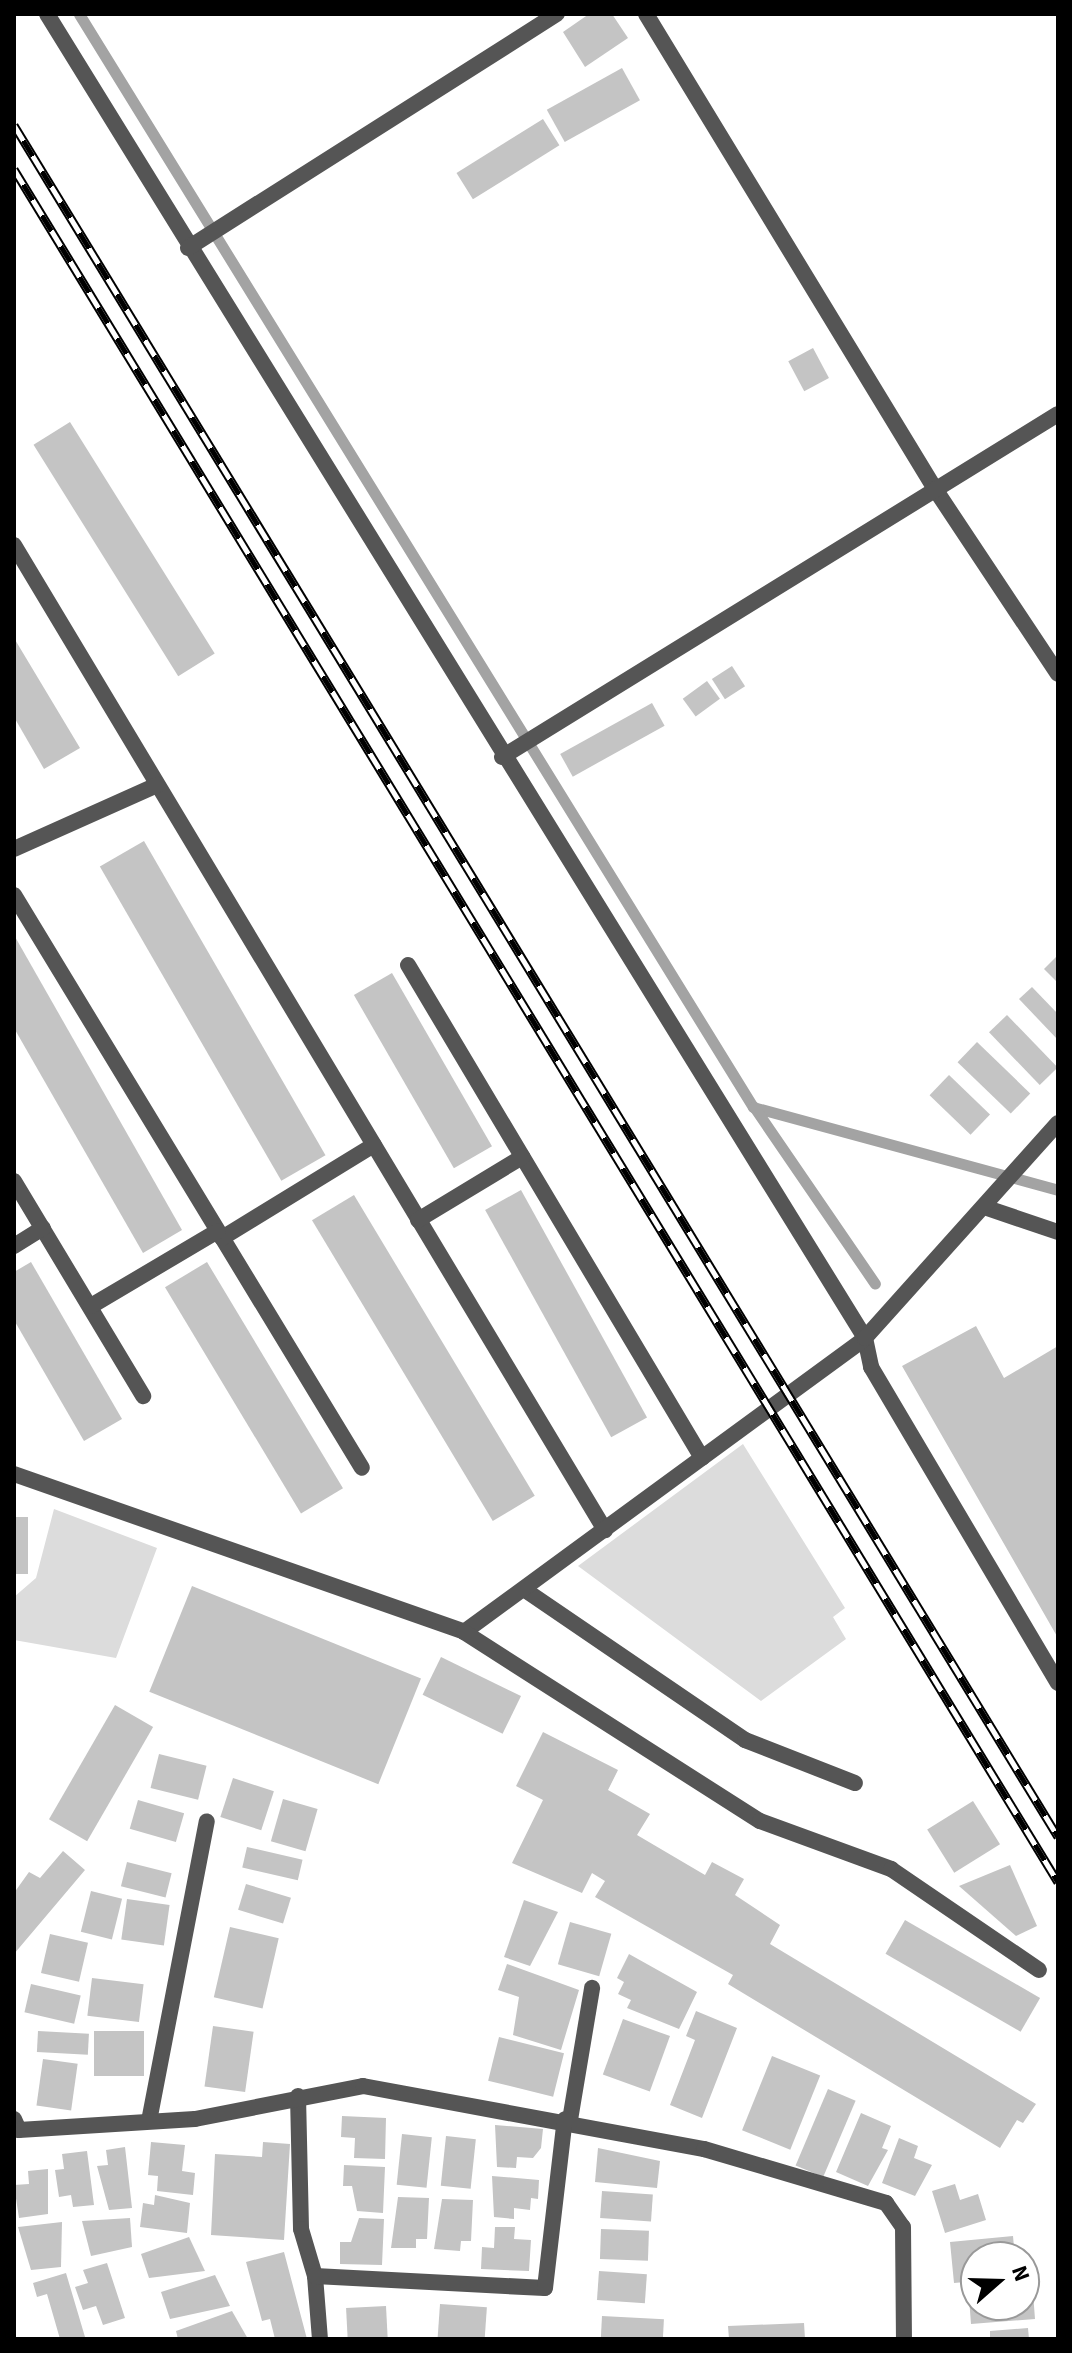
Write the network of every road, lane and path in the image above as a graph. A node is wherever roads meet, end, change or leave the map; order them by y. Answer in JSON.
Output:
{"nodes":[{"id":1,"x":47,"y":14,"type":"edge"},
{"id":2,"x":557,"y":14,"type":"edge"},
{"id":3,"x":646,"y":14,"type":"edge"},
{"id":4,"x":194,"y":244,"type":"junction"},
{"id":5,"x":1058,"y":414,"type":"edge"},
{"id":6,"x":935,"y":489,"type":"junction"},
{"id":7,"x":14,"y":545,"type":"edge"},
{"id":8,"x":1058,"y":674,"type":"edge"},
{"id":9,"x":508,"y":753,"type":"junction"},
{"id":10,"x":157,"y":785,"type":"junction"},
{"id":11,"x":14,"y":849,"type":"edge"},
{"id":12,"x":14,"y":895,"type":"edge"},
{"id":13,"x":408,"y":965,"type":"dead end"},
{"id":14,"x":1058,"y":1123,"type":"edge"},
{"id":15,"x":374,"y":1145,"type":"junction"},
{"id":16,"x":522,"y":1157,"type":"junction"},
{"id":17,"x":14,"y":1181,"type":"edge"},
{"id":18,"x":984,"y":1207,"type":"junction"},
{"id":19,"x":418,"y":1220,"type":"junction"},
{"id":20,"x":43,"y":1228,"type":"junction"},
{"id":21,"x":1058,"y":1232,"type":"edge"},
{"id":22,"x":220,"y":1234,"type":"junction"},
{"id":23,"x":14,"y":1246,"type":"edge"},
{"id":24,"x":91,"y":1306,"type":"junction"},
{"id":25,"x":865,"y":1338,"type":"junction"},
{"id":26,"x":143,"y":1396,"type":"dead end"},
{"id":27,"x":702,"y":1458,"type":"junction"},
{"id":28,"x":362,"y":1468,"type":"dead end"},
{"id":29,"x":14,"y":1474,"type":"edge"},
{"id":30,"x":605,"y":1530,"type":"junction"},
{"id":31,"x":528,"y":1592,"type":"junction"},
{"id":32,"x":464,"y":1632,"type":"junction"},
{"id":33,"x":1058,"y":1683,"type":"edge"},
{"id":34,"x":855,"y":1783,"type":"dead end"},
{"id":35,"x":207,"y":1821,"type":"dead end"},
{"id":36,"x":1039,"y":1970,"type":"dead end"},
{"id":37,"x":592,"y":1988,"type":"dead end"},
{"id":38,"x":298,"y":2096,"type":"junction"},
{"id":39,"x":150,"y":2116,"type":"junction"},
{"id":40,"x":14,"y":2119,"type":"edge"},
{"id":41,"x":567,"y":2120,"type":"junction"},
{"id":42,"x":315,"y":2276,"type":"junction"},
{"id":43,"x":320,"y":2339,"type":"edge"},
{"id":44,"x":904,"y":2339,"type":"edge"}],
"edges":[{"from":1,"to":4,"type":"street"},
{"from":2,"to":4,"type":"street"},
{"from":3,"to":6,"type":"street"},
{"from":4,"to":9,"type":"street"},
{"from":5,"to":6,"type":"street"},
{"from":6,"to":8,"type":"street"},
{"from":6,"to":9,"type":"street"},
{"from":7,"to":10,"type":"street"},
{"from":9,"to":25,"type":"street"},
{"from":10,"to":11,"type":"street"},
{"from":10,"to":15,"type":"street"},
{"from":12,"to":22,"type":"street"},
{"from":13,"to":16,"type":"street"},
{"from":14,"to":18,"type":"street"},
{"from":15,"to":19,"type":"street"},
{"from":15,"to":22,"type":"street"},
{"from":16,"to":19,"type":"street"},
{"from":16,"to":27,"type":"street"},
{"from":17,"to":20,"type":"street"},
{"from":18,"to":21,"type":"street"},
{"from":18,"to":25,"type":"street"},
{"from":19,"to":30,"type":"street"},
{"from":20,"to":23,"type":"street"},
{"from":20,"to":24,"type":"street"},
{"from":22,"to":24,"type":"street"},
{"from":22,"to":28,"type":"street"},
{"from":24,"to":26,"type":"street"},
{"from":25,"to":27,"type":"street"},
{"from":25,"to":33,"type":"street"},
{"from":27,"to":30,"type":"street"},
{"from":29,"to":32,"type":"street"},
{"from":30,"to":31,"type":"street"},
{"from":31,"to":32,"type":"street"},
{"from":31,"to":34,"type":"street"},
{"from":32,"to":36,"type":"street"},
{"from":35,"to":39,"type":"street"},
{"from":37,"to":41,"type":"street"},
{"from":38,"to":39,"type":"street"},
{"from":38,"to":41,"type":"street"},
{"from":38,"to":42,"type":"street"},
{"from":39,"to":40,"type":"street"},
{"from":41,"to":42,"type":"street"},
{"from":41,"to":44,"type":"street"},
{"from":42,"to":43,"type":"street"}]}
